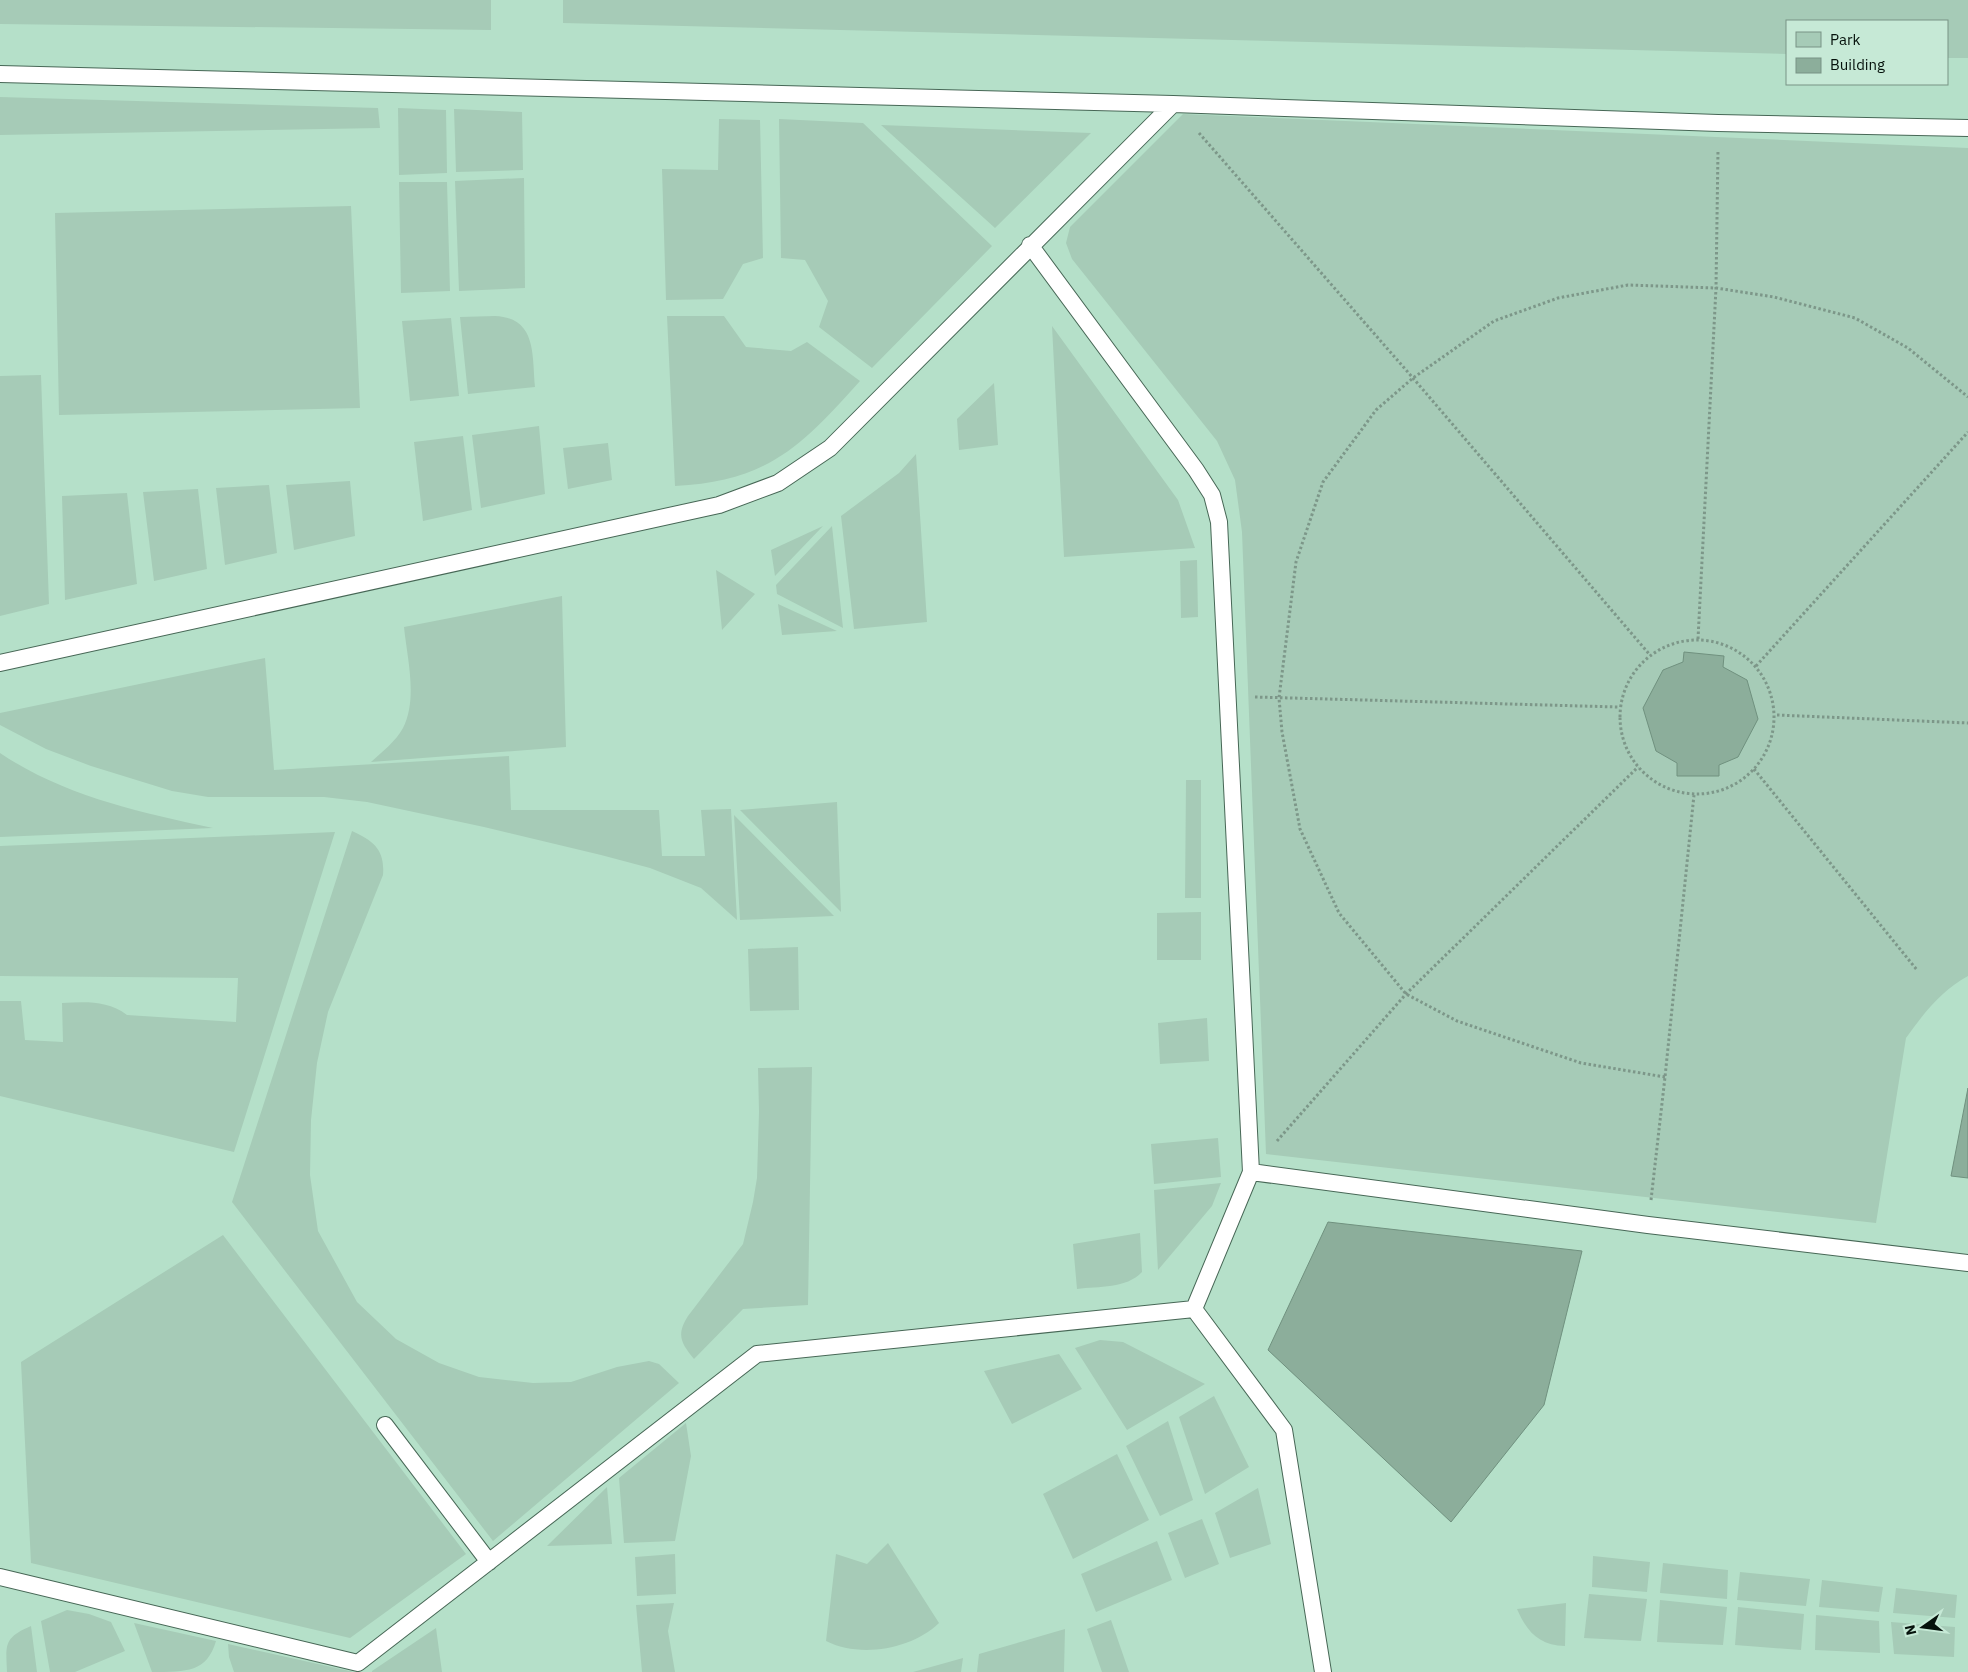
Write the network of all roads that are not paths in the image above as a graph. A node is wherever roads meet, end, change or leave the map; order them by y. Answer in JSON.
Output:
{"nodes":[{"id":1,"x":0,"y":74,"type":"edge"},
{"id":2,"x":1173,"y":104,"type":"junction"},
{"id":3,"x":1968,"y":128,"type":"edge"},
{"id":4,"x":1030,"y":245,"type":"junction"},
{"id":5,"x":0,"y":663,"type":"edge"},
{"id":6,"x":1251,"y":1172,"type":"junction"},
{"id":7,"x":1968,"y":1263,"type":"edge"},
{"id":8,"x":1194,"y":1309,"type":"junction"},
{"id":9,"x":385,"y":1425,"type":"dead end"},
{"id":10,"x":489,"y":1562,"type":"junction"},
{"id":11,"x":0,"y":1577,"type":"edge"},
{"id":12,"x":1323,"y":1672,"type":"edge"}],
"edges":[{"from":1,"to":2,"type":"lane"},
{"from":2,"to":3,"type":"lane"},
{"from":2,"to":4,"type":"lane"},
{"from":4,"to":5,"type":"lane"},
{"from":4,"to":6,"type":"lane"},
{"from":6,"to":7,"type":"lane"},
{"from":6,"to":8,"type":"lane"},
{"from":8,"to":10,"type":"lane"},
{"from":8,"to":12,"type":"lane"},
{"from":9,"to":10,"type":"lane"},
{"from":10,"to":11,"type":"lane"}]}
